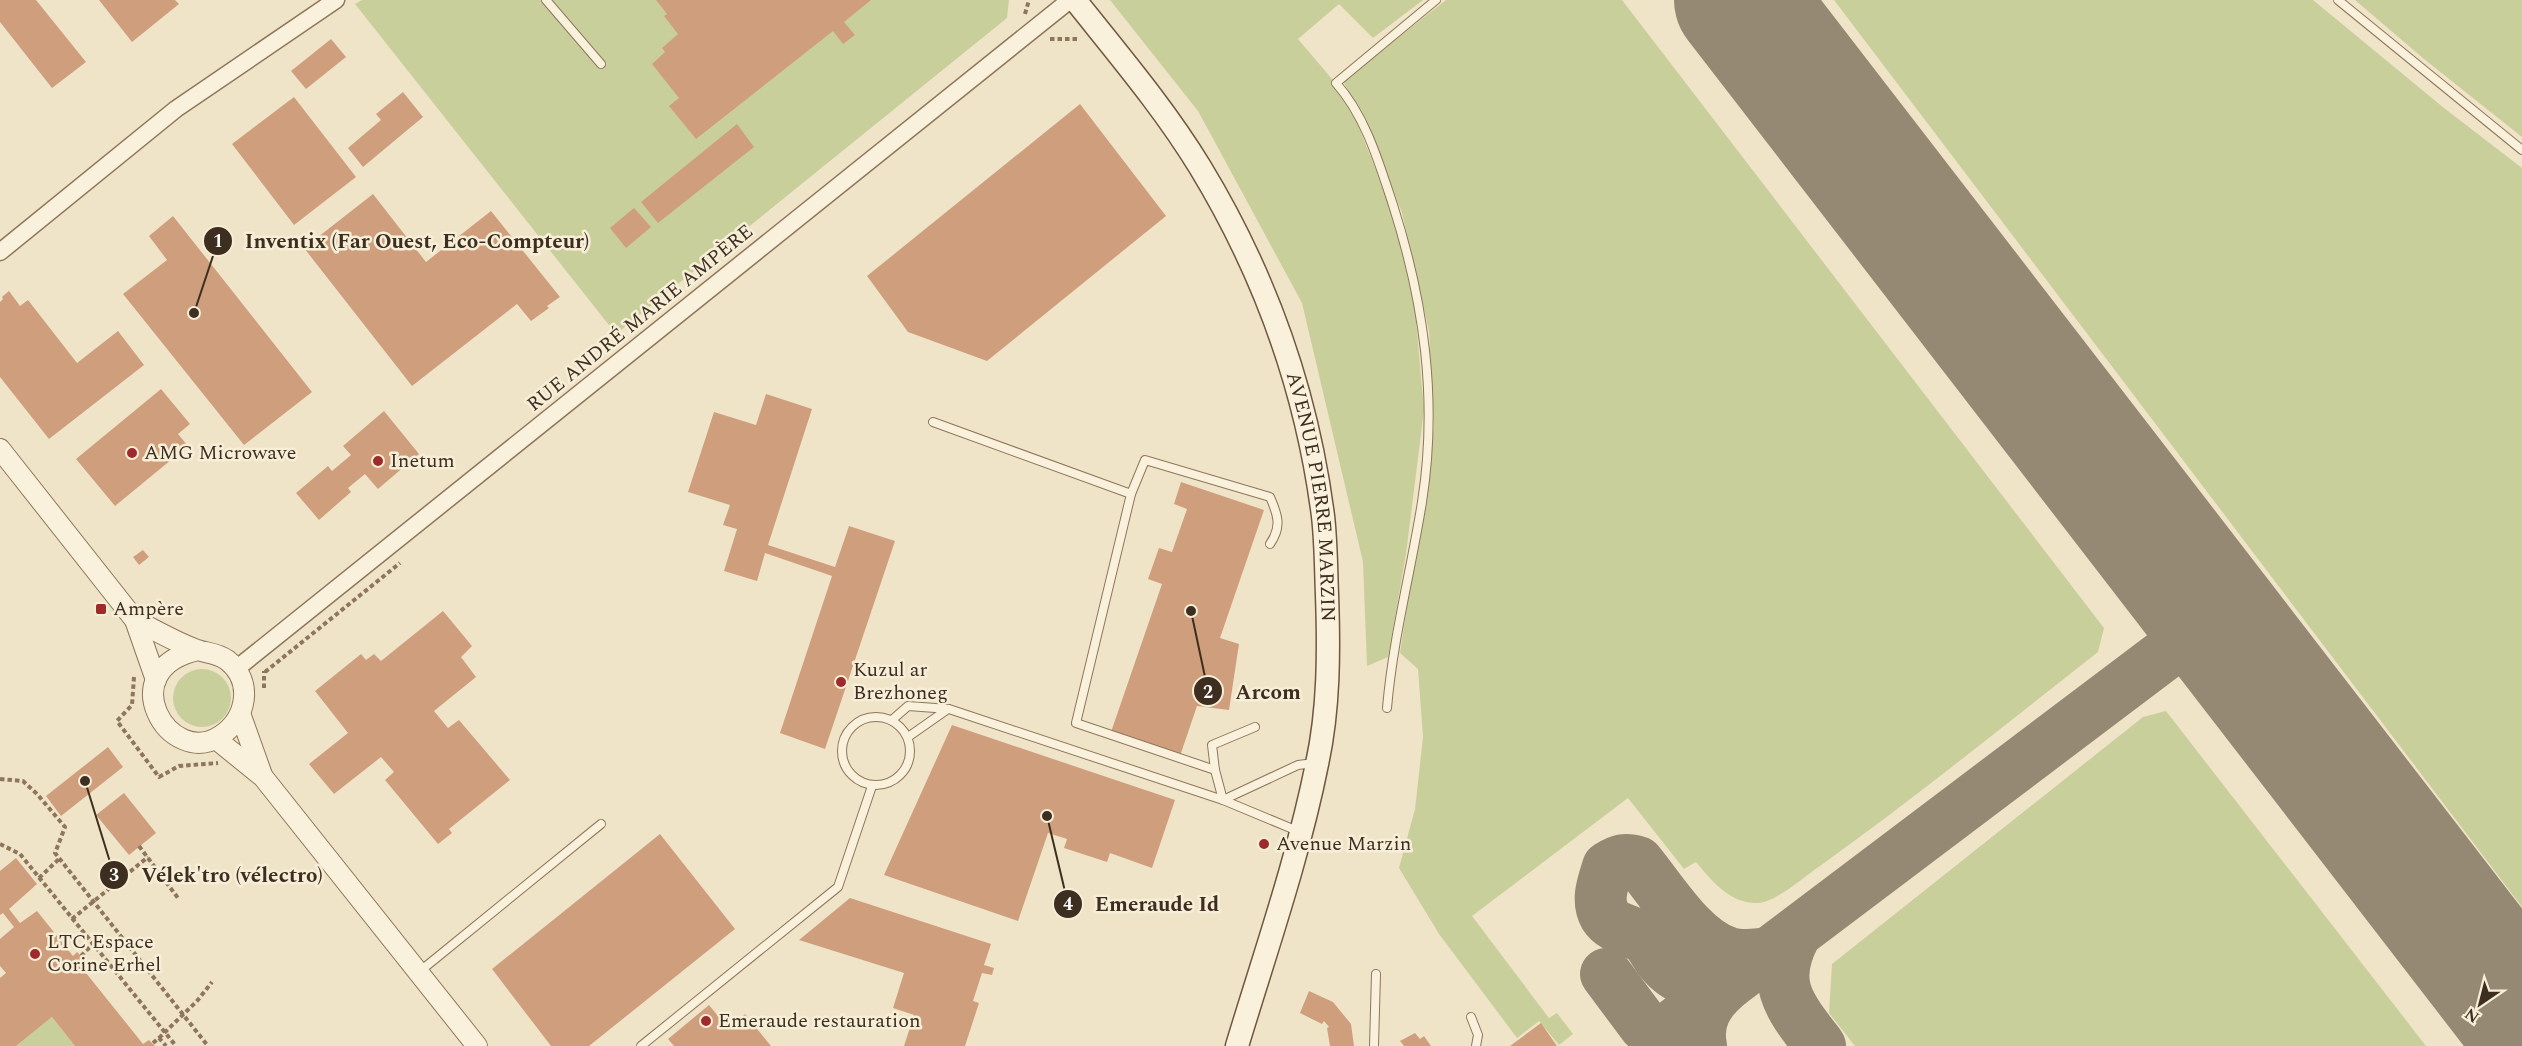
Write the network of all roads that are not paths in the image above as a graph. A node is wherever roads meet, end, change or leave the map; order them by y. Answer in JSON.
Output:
{"nodes":[{"id":1,"x":336,"y":0,"type":"edge"},
{"id":2,"x":546,"y":0,"type":"edge"},
{"id":3,"x":1070,"y":0,"type":"edge"},
{"id":4,"x":1075,"y":0,"type":"edge"},
{"id":5,"x":1437,"y":0,"type":"edge"},
{"id":6,"x":2338,"y":0,"type":"edge"},
{"id":7,"x":601,"y":64,"type":"dead end"},
{"id":8,"x":2522,"y":150,"type":"edge"},
{"id":9,"x":0,"y":252,"type":"edge"},
{"id":10,"x":933,"y":422,"type":"dead end"},
{"id":11,"x":0,"y":449,"type":"edge"},
{"id":12,"x":1131,"y":494,"type":"junction"},
{"id":13,"x":1270,"y":544,"type":"dead end"},
{"id":14,"x":135,"y":620,"type":"junction"},
{"id":15,"x":198,"y":650,"type":"junction"},
{"id":16,"x":236,"y":669,"type":"junction"},
{"id":17,"x":156,"y":680,"type":"junction"},
{"id":18,"x":1387,"y":708,"type":"dead end"},
{"id":19,"x":949,"y":709,"type":"junction"},
{"id":20,"x":241,"y":716,"type":"junction"},
{"id":21,"x":892,"y":720,"type":"junction"},
{"id":22,"x":1255,"y":727,"type":"dead end"},
{"id":23,"x":908,"y":737,"type":"junction"},
{"id":24,"x":216,"y":739,"type":"junction"},
{"id":25,"x":1318,"y":762,"type":"junction"},
{"id":26,"x":1215,"y":770,"type":"junction"},
{"id":27,"x":263,"y":777,"type":"junction"},
{"id":28,"x":872,"y":786,"type":"junction"},
{"id":29,"x":1223,"y":800,"type":"junction"},
{"id":30,"x":601,"y":824,"type":"dead end"},
{"id":31,"x":1300,"y":832,"type":"junction"},
{"id":32,"x":418,"y":972,"type":"junction"},
{"id":33,"x":1376,"y":974,"type":"dead end"},
{"id":34,"x":1471,"y":1017,"type":"dead end"},
{"id":35,"x":477,"y":1046,"type":"edge"},
{"id":36,"x":641,"y":1046,"type":"edge"},
{"id":37,"x":1237,"y":1046,"type":"edge"},
{"id":38,"x":1374,"y":1046,"type":"edge"},
{"id":39,"x":1476,"y":1046,"type":"edge"}],
"edges":[{"from":1,"to":9,"type":"street"},
{"from":2,"to":7,"type":"lane"},
{"from":3,"to":16,"type":"street","name":"RUE ANDRÉ MARIE AMPÈRE"},
{"from":4,"to":25,"type":"main road","name":"AVENUE PIERRE MARZIN"},
{"from":5,"to":18,"type":"lane"},
{"from":6,"to":8,"type":"lane"},
{"from":10,"to":12,"type":"lane"},
{"from":11,"to":14,"type":"street"},
{"from":12,"to":13,"type":"lane"},
{"from":12,"to":26,"type":"lane"},
{"from":14,"to":15,"type":"street"},
{"from":14,"to":17,"type":"street"},
{"from":15,"to":16,"type":"street"},
{"from":15,"to":17,"type":"street"},
{"from":16,"to":20,"type":"street"},
{"from":17,"to":24,"type":"street"},
{"from":19,"to":21,"type":"lane"},
{"from":19,"to":23,"type":"lane"},
{"from":19,"to":29,"type":"lane"},
{"from":20,"to":24,"type":"street"},
{"from":20,"to":27,"type":"street"},
{"from":21,"to":23,"type":"lane"},
{"from":21,"to":28,"type":"lane"},
{"from":22,"to":26,"type":"lane"},
{"from":23,"to":28,"type":"lane"},
{"from":24,"to":27,"type":"street"},
{"from":25,"to":29,"type":"lane"},
{"from":25,"to":31,"type":"main road","name":"AVENUE PIERRE MARZIN"},
{"from":26,"to":29,"type":"lane"},
{"from":27,"to":32,"type":"street"},
{"from":28,"to":36,"type":"lane"},
{"from":29,"to":31,"type":"lane"},
{"from":30,"to":32,"type":"lane"},
{"from":31,"to":37,"type":"main road","name":"AVENUE PIERRE MARZIN"},
{"from":32,"to":35,"type":"street"},
{"from":33,"to":38,"type":"lane"},
{"from":34,"to":39,"type":"lane"}]}
